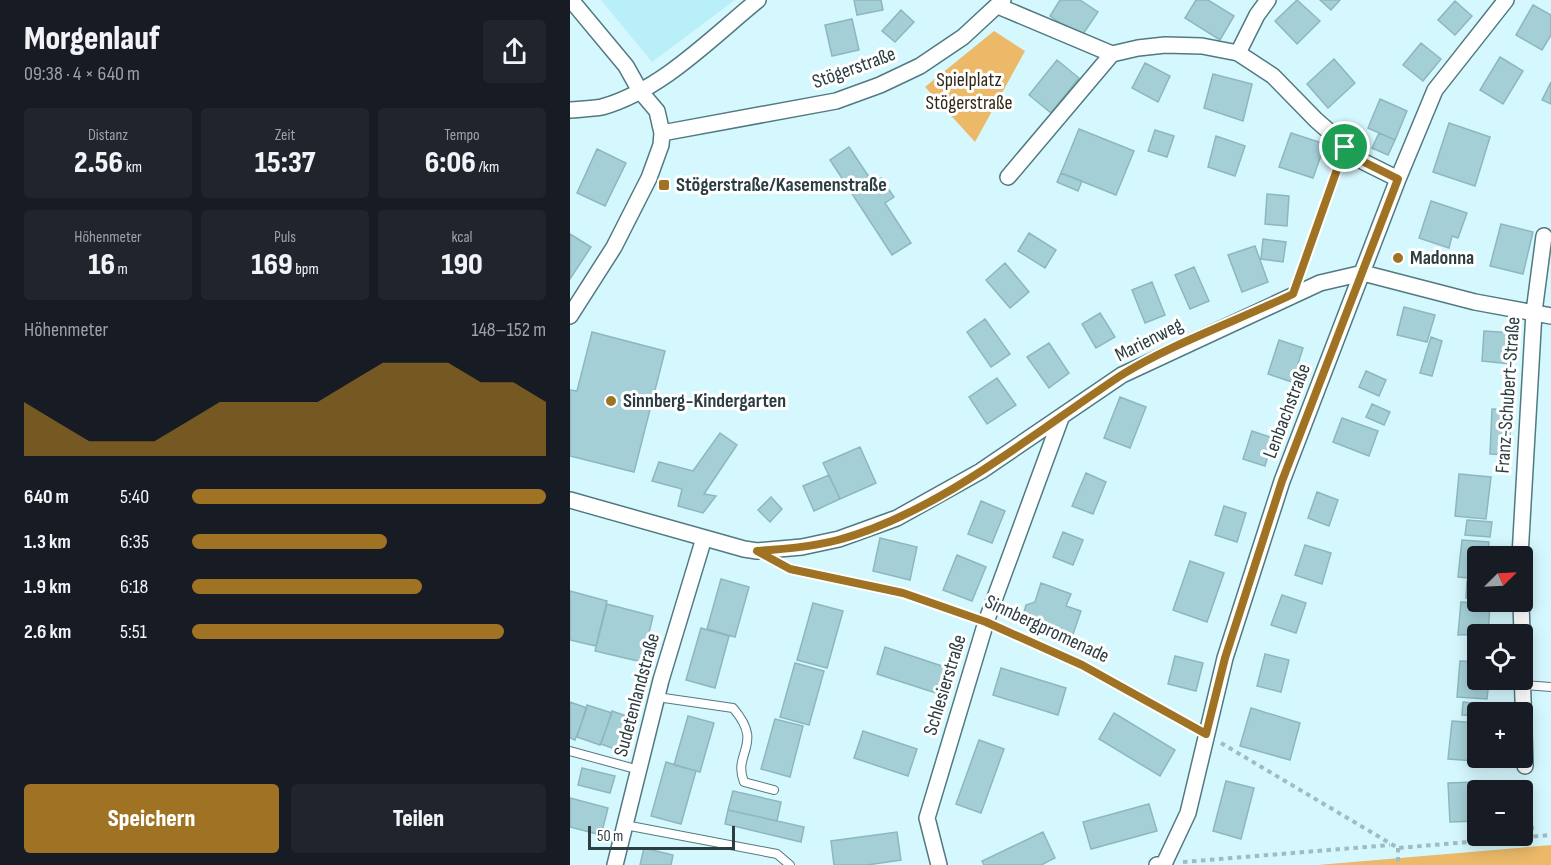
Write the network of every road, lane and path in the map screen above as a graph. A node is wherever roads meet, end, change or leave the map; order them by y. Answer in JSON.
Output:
{"nodes":[{"id":1,"x":571,"y":0,"type":"edge"},
{"id":2,"x":758,"y":0,"type":"edge"},
{"id":3,"x":1269,"y":0,"type":"edge"},
{"id":4,"x":1506,"y":0,"type":"edge"},
{"id":5,"x":1000,"y":3,"type":"edge"},
{"id":6,"x":1238,"y":53,"type":"junction"},
{"id":7,"x":1112,"y":54,"type":"junction"},
{"id":8,"x":640,"y":91,"type":"junction"},
{"id":9,"x":570,"y":110,"type":"edge"},
{"id":10,"x":662,"y":133,"type":"junction"},
{"id":11,"x":1345,"y":147,"type":"junction"},
{"id":12,"x":1008,"y":177,"type":"dead end"},
{"id":13,"x":1398,"y":179,"type":"junction"},
{"id":14,"x":1544,"y":236,"type":"dead end"},
{"id":15,"x":1363,"y":273,"type":"junction"},
{"id":16,"x":1293,"y":294,"type":"junction"},
{"id":17,"x":1534,"y":312,"type":"junction"},
{"id":18,"x":570,"y":316,"type":"edge"},
{"id":19,"x":1551,"y":316,"type":"edge"},
{"id":20,"x":1061,"y":418,"type":"junction"},
{"id":21,"x":570,"y":500,"type":"edge"},
{"id":22,"x":704,"y":538,"type":"junction"},
{"id":23,"x":1521,"y":546,"type":"edge"},
{"id":24,"x":757,"y":551,"type":"junction"},
{"id":25,"x":986,"y":622,"type":"junction"},
{"id":26,"x":1533,"y":686,"type":"edge"},
{"id":27,"x":1551,"y":687,"type":"edge"},
{"id":28,"x":657,"y":697,"type":"junction"},
{"id":29,"x":1206,"y":734,"type":"junction"},
{"id":30,"x":570,"y":751,"type":"edge"},
{"id":31,"x":639,"y":770,"type":"junction"},
{"id":32,"x":774,"y":790,"type":"dead end"},
{"id":33,"x":625,"y":825,"type":"junction"},
{"id":34,"x":1551,"y":835,"type":"edge"},
{"id":35,"x":1533,"y":837,"type":"edge"},
{"id":36,"x":1467,"y":842,"type":"edge"},
{"id":37,"x":1392,"y":845,"type":"junction"},
{"id":38,"x":1398,"y":848,"type":"junction"},
{"id":39,"x":1161,"y":864,"type":"edge"},
{"id":40,"x":615,"y":865,"type":"edge"},
{"id":41,"x":790,"y":865,"type":"edge"},
{"id":42,"x":939,"y":865,"type":"edge"},
{"id":43,"x":1398,"y":865,"type":"edge"}],
"edges":[{"from":1,"to":8,"type":"street"},
{"from":2,"to":8,"type":"street"},
{"from":3,"to":6,"type":"street"},
{"from":4,"to":13,"type":"street","name":"Lenbachstraße"},
{"from":5,"to":7,"type":"street"},
{"from":5,"to":10,"type":"street","name":"Stögerstraße"},
{"from":6,"to":7,"type":"street"},
{"from":6,"to":11,"type":"street"},
{"from":7,"to":12,"type":"street"},
{"from":8,"to":9,"type":"street"},
{"from":8,"to":10,"type":"street"},
{"from":10,"to":18,"type":"street"},
{"from":11,"to":13,"type":"street"},
{"from":11,"to":16,"type":"path"},
{"from":13,"to":15,"type":"street","name":"Lenbachstraße"},
{"from":14,"to":17,"type":"street","name":"Franz-Schubert-Straße"},
{"from":15,"to":16,"type":"street","name":"Marienweg"},
{"from":15,"to":17,"type":"street","name":"Marienweg"},
{"from":15,"to":29,"type":"street","name":"Lenbachstraße"},
{"from":16,"to":20,"type":"street","name":"Marienweg"},
{"from":17,"to":19,"type":"street","name":"Marienweg"},
{"from":17,"to":23,"type":"street","name":"Franz-Schubert-Straße"},
{"from":20,"to":24,"type":"street","name":"Marienweg"},
{"from":20,"to":25,"type":"street","name":"Schlesierstraße"},
{"from":21,"to":22,"type":"street"},
{"from":22,"to":24,"type":"street"},
{"from":22,"to":28,"type":"street","name":"Sudetenlandstraße"},
{"from":24,"to":25,"type":"path","name":"Sinnbergpromenade"},
{"from":25,"to":29,"type":"path","name":"Sinnbergpromenade"},
{"from":25,"to":42,"type":"street","name":"Schlesierstraße"},
{"from":26,"to":27,"type":"lane"},
{"from":28,"to":31,"type":"street","name":"Sudetenlandstraße"},
{"from":28,"to":32,"type":"lane"},
{"from":29,"to":37,"type":"path","name":"Sinnbergpromenade"},
{"from":29,"to":39,"type":"street","name":"Lenbachstraße"},
{"from":30,"to":31,"type":"lane"},
{"from":31,"to":33,"type":"street","name":"Sudetenlandstraße"},
{"from":33,"to":40,"type":"street","name":"Sudetenlandstraße"},
{"from":33,"to":41,"type":"lane"},
{"from":34,"to":35,"type":"path"},
{"from":36,"to":38,"type":"path"},
{"from":37,"to":38,"type":"path","name":"Sinnbergpromenade"},
{"from":37,"to":39,"type":"path"},
{"from":38,"to":43,"type":"path"}]}
